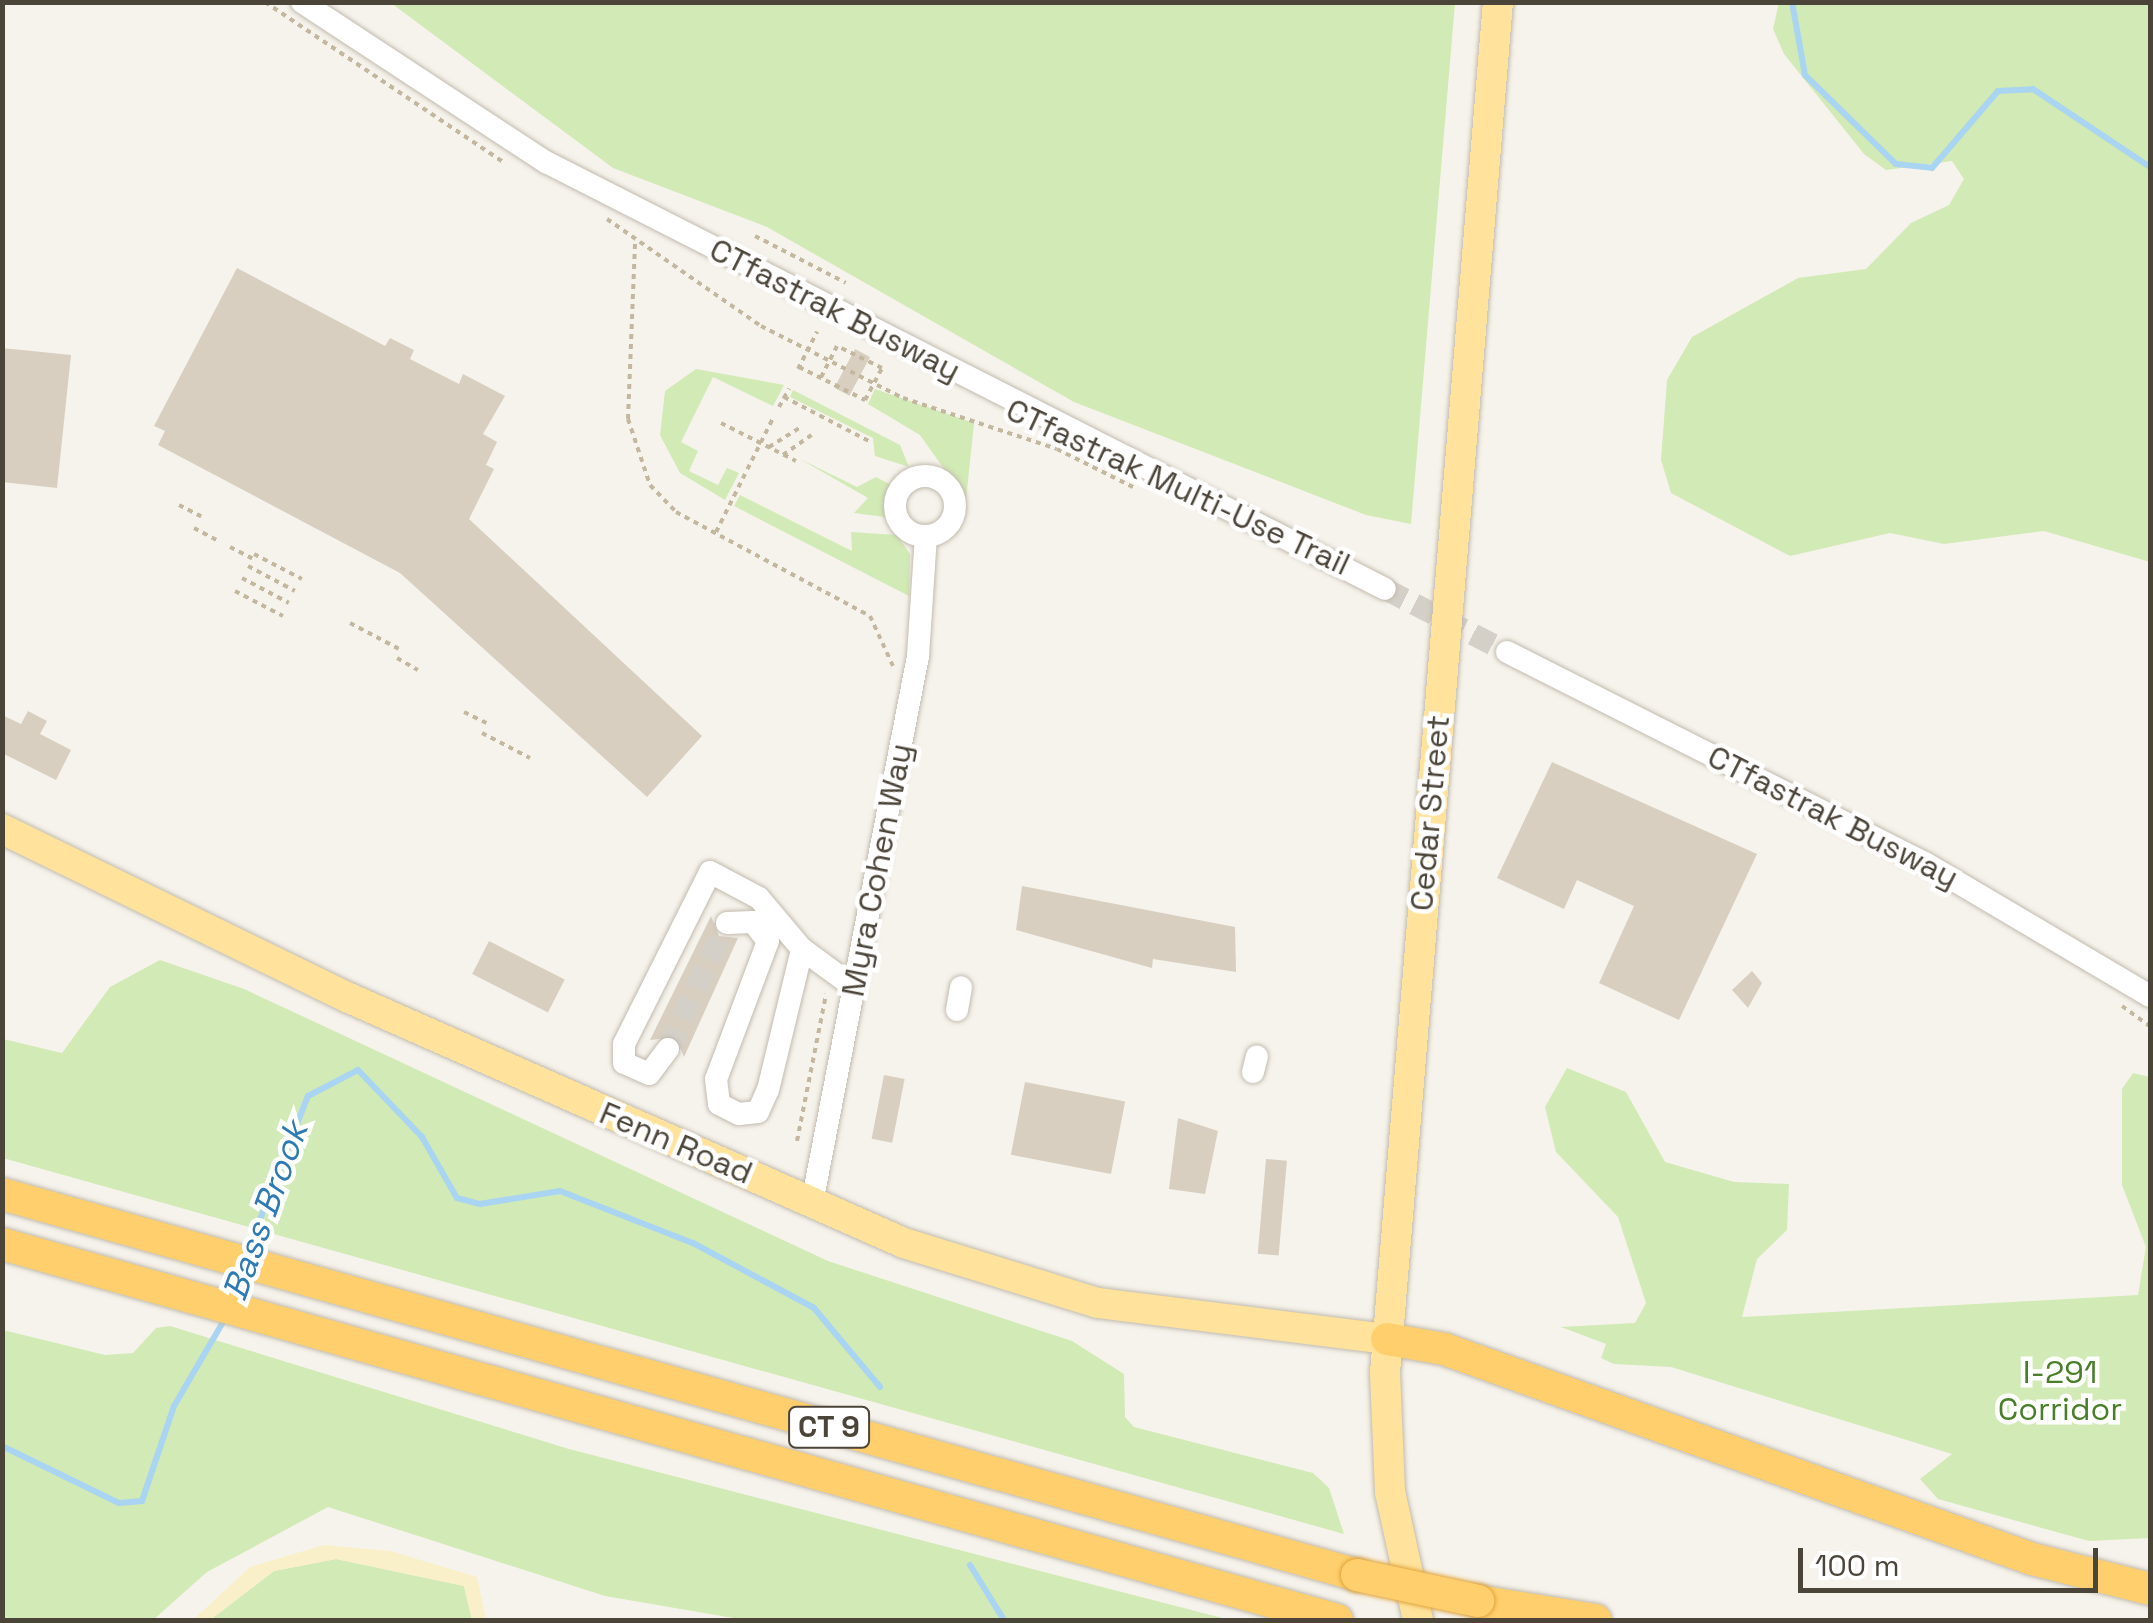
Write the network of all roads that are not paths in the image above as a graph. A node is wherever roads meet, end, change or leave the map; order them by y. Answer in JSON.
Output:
{"nodes":[{"id":1,"x":302,"y":2,"type":"edge"},
{"id":2,"x":1498,"y":2,"type":"edge"},
{"id":3,"x":926,"y":536,"type":"dead end"},
{"id":4,"x":1385,"y":589,"type":"tunnel mouth"},
{"id":5,"x":1507,"y":652,"type":"tunnel mouth"},
{"id":6,"x":2,"y":829,"type":"edge"},
{"id":7,"x":727,"y":924,"type":"dead end"},
{"id":8,"x":802,"y":948,"type":"junction"},
{"id":9,"x":854,"y":987,"type":"junction"},
{"id":10,"x":2150,"y":996,"type":"edge"},
{"id":11,"x":668,"y":1049,"type":"tunnel mouth"},
{"id":12,"x":2,"y":1194,"type":"edge"},
{"id":13,"x":812,"y":1203,"type":"junction"},
{"id":14,"x":2,"y":1244,"type":"edge"},
{"id":15,"x":1387,"y":1339,"type":"junction"},
{"id":16,"x":2150,"y":1589,"type":"edge"},
{"id":17,"x":1337,"y":1620,"type":"edge"},
{"id":18,"x":1418,"y":1620,"type":"edge"},
{"id":19,"x":1595,"y":1620,"type":"edge"}],
"edges":[{"from":1,"to":4,"type":"street","name":"CTfastrak Busway"},
{"from":2,"to":15,"type":"main road","name":"Cedar Street"},
{"from":3,"to":9,"type":"street","name":"Myra Cohen Way"},
{"from":5,"to":10,"type":"street","name":"CTfastrak Busway"},
{"from":6,"to":13,"type":"main road","name":"Fenn Road"},
{"from":7,"to":8,"type":"street"},
{"from":8,"to":9,"type":"street"},
{"from":8,"to":11,"type":"street"},
{"from":9,"to":13,"type":"street","name":"Myra Cohen Way"},
{"from":12,"to":19,"type":"highway","number":"CT 9","bridge":true},
{"from":13,"to":15,"type":"main road","name":"Fenn Road"},
{"from":14,"to":17,"type":"highway","number":"CT 9"},
{"from":15,"to":16,"type":"highway"},
{"from":15,"to":18,"type":"main road","name":"Cedar Street"}]}
